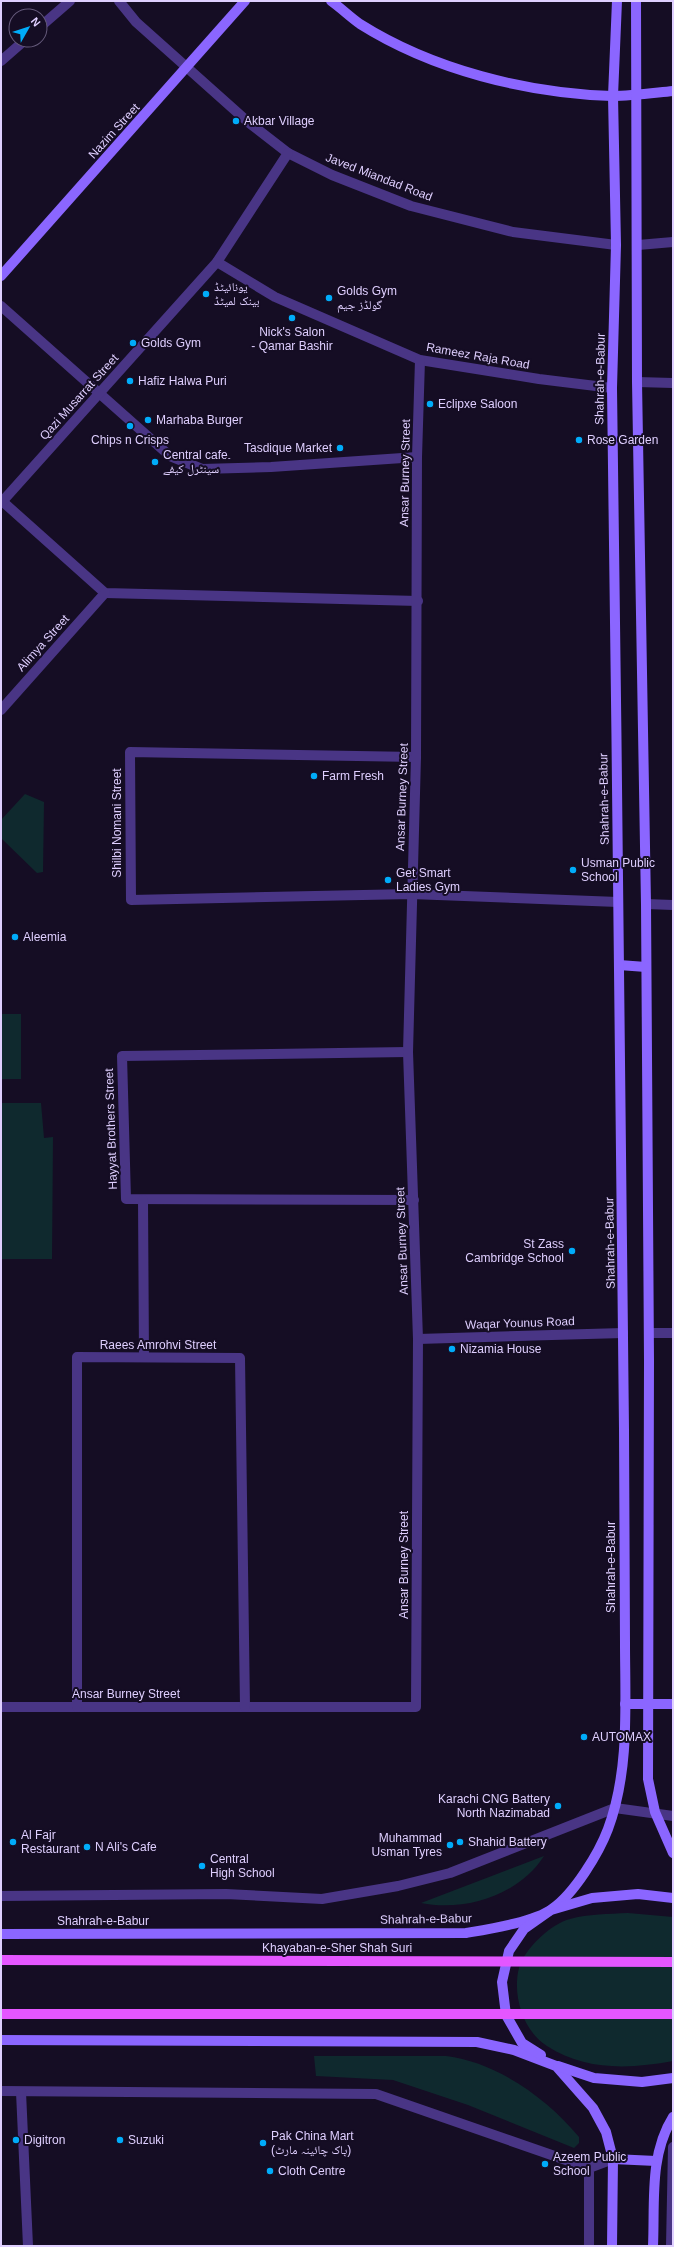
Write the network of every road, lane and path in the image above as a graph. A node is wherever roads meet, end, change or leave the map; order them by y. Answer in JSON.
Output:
{"nodes":[{"id":1,"x":70,"y":1,"type":"edge"},
{"id":2,"x":119,"y":1,"type":"edge"},
{"id":3,"x":246,"y":1,"type":"edge"},
{"id":4,"x":331,"y":1,"type":"edge"},
{"id":5,"x":616,"y":1,"type":"edge"},
{"id":6,"x":636,"y":1,"type":"edge"},
{"id":7,"x":48,"y":20,"type":"edge"},
{"id":8,"x":16,"y":48,"type":"edge"},
{"id":9,"x":1,"y":61,"type":"edge"},
{"id":10,"x":187,"y":68,"type":"junction"},
{"id":11,"x":673,"y":91,"type":"edge"},
{"id":12,"x":636,"y":95,"type":"junction"},
{"id":13,"x":613,"y":96,"type":"junction"},
{"id":14,"x":288,"y":152,"type":"junction"},
{"id":15,"x":673,"y":242,"type":"edge"},
{"id":16,"x":616,"y":245,"type":"junction"},
{"id":17,"x":638,"y":245,"type":"junction"},
{"id":18,"x":217,"y":262,"type":"junction"},
{"id":19,"x":1,"y":276,"type":"edge"},
{"id":20,"x":1,"y":306,"type":"edge"},
{"id":21,"x":420,"y":360,"type":"junction"},
{"id":22,"x":637,"y":382,"type":"junction"},
{"id":23,"x":673,"y":383,"type":"edge"},
{"id":24,"x":612,"y":388,"type":"junction"},
{"id":25,"x":99,"y":395,"type":"junction"},
{"id":26,"x":417,"y":457,"type":"junction"},
{"id":27,"x":2,"y":502,"type":"edge"},
{"id":28,"x":105,"y":593,"type":"junction"},
{"id":29,"x":418,"y":601,"type":"junction"},
{"id":30,"x":1,"y":710,"type":"edge"},
{"id":31,"x":416,"y":757,"type":"junction"},
{"id":32,"x":411,"y":894,"type":"junction"},
{"id":33,"x":618,"y":902,"type":"junction"},
{"id":34,"x":646,"y":904,"type":"junction"},
{"id":35,"x":673,"y":904,"type":"edge"},
{"id":36,"x":619,"y":965,"type":"junction"},
{"id":37,"x":646,"y":967,"type":"junction"},
{"id":38,"x":408,"y":1052,"type":"junction"},
{"id":39,"x":143,"y":1200,"type":"junction"},
{"id":40,"x":414,"y":1200,"type":"junction"},
{"id":41,"x":649,"y":1333,"type":"junction"},
{"id":42,"x":673,"y":1333,"type":"edge"},
{"id":43,"x":624,"y":1334,"type":"junction"},
{"id":44,"x":418,"y":1339,"type":"junction"},
{"id":45,"x":144,"y":1357,"type":"junction"},
{"id":46,"x":625,"y":1704,"type":"junction"},
{"id":47,"x":648,"y":1704,"type":"junction"},
{"id":48,"x":673,"y":1704,"type":"edge"},
{"id":49,"x":1,"y":1707,"type":"edge"},
{"id":50,"x":77,"y":1707,"type":"junction"},
{"id":51,"x":245,"y":1707,"type":"junction"},
{"id":52,"x":615,"y":1808,"type":"junction"},
{"id":53,"x":655,"y":1812,"type":"junction"},
{"id":54,"x":673,"y":1816,"type":"edge"},
{"id":55,"x":673,"y":1852,"type":"edge"},
{"id":56,"x":1,"y":1896,"type":"edge"},
{"id":57,"x":673,"y":1898,"type":"edge"},
{"id":58,"x":551,"y":1910,"type":"junction"},
{"id":59,"x":1,"y":1934,"type":"edge"},
{"id":60,"x":1,"y":1960,"type":"edge"},
{"id":61,"x":673,"y":1962,"type":"edge"},
{"id":62,"x":1,"y":2014,"type":"edge"},
{"id":63,"x":673,"y":2014,"type":"edge"},
{"id":64,"x":1,"y":2040,"type":"edge"},
{"id":65,"x":556,"y":2066,"type":"junction"},
{"id":66,"x":673,"y":2078,"type":"edge"},
{"id":67,"x":1,"y":2091,"type":"edge"},
{"id":68,"x":21,"y":2092,"type":"junction"},
{"id":69,"x":673,"y":2117,"type":"edge"},
{"id":70,"x":673,"y":2147,"type":"edge"},
{"id":71,"x":659,"y":2149,"type":"junction"},
{"id":72,"x":613,"y":2160,"type":"junction"},
{"id":73,"x":656,"y":2161,"type":"junction"},
{"id":74,"x":589,"y":2168,"type":"junction"},
{"id":75,"x":28,"y":2246,"type":"edge"},
{"id":76,"x":589,"y":2246,"type":"edge"},
{"id":77,"x":612,"y":2246,"type":"edge"},
{"id":78,"x":654,"y":2246,"type":"edge"},
{"id":79,"x":671,"y":2246,"type":"edge"}],
"edges":[{"from":1,"to":7,"type":"street"},
{"from":2,"to":10,"type":"street","name":"Javed Miandad Road"},
{"from":3,"to":10,"type":"main road","name":"Nazim Street"},
{"from":4,"to":13,"type":"main road"},
{"from":5,"to":13,"type":"main road","name":"Shahrah-e-Babur"},
{"from":6,"to":12,"type":"main road"},
{"from":8,"to":9,"type":"street"},
{"from":10,"to":14,"type":"street","name":"Javed Miandad Road"},
{"from":10,"to":19,"type":"main road","name":"Nazim Street"},
{"from":11,"to":12,"type":"main road"},
{"from":12,"to":13,"type":"main road"},
{"from":12,"to":17,"type":"main road"},
{"from":13,"to":16,"type":"main road","name":"Shahrah-e-Babur"},
{"from":14,"to":16,"type":"street","name":"Javed Miandad Road"},
{"from":14,"to":18,"type":"street","name":"Qazi Musarrat Street"},
{"from":15,"to":17,"type":"street"},
{"from":16,"to":24,"type":"main road","name":"Shahrah-e-Babur"},
{"from":17,"to":22,"type":"main road"},
{"from":18,"to":21,"type":"street","name":"Rameez Raja Road"},
{"from":18,"to":25,"type":"street","name":"Qazi Musarrat Street"},
{"from":20,"to":25,"type":"street"},
{"from":21,"to":24,"type":"street","name":"Rameez Raja Road"},
{"from":21,"to":26,"type":"street","name":"Ansar Burney Street"},
{"from":22,"to":23,"type":"street"},
{"from":22,"to":34,"type":"main road"},
{"from":24,"to":33,"type":"main road","name":"Shahrah-e-Babur"},
{"from":25,"to":26,"type":"street"},
{"from":25,"to":27,"type":"street","name":"Qazi Musarrat Street"},
{"from":26,"to":29,"type":"street","name":"Ansar Burney Street"},
{"from":27,"to":28,"type":"street"},
{"from":28,"to":29,"type":"street"},
{"from":28,"to":30,"type":"street","name":"Alimya Street"},
{"from":29,"to":31,"type":"street","name":"Ansar Burney Street"},
{"from":31,"to":32,"type":"street","name":"Ansar Burney Street"},
{"from":31,"to":32,"type":"street","name":"Shilbi Nomani Street"},
{"from":32,"to":33,"type":"street"},
{"from":32,"to":38,"type":"street","name":"Ansar Burney Street"},
{"from":33,"to":36,"type":"main road","name":"Shahrah-e-Babur"},
{"from":34,"to":35,"type":"street"},
{"from":34,"to":37,"type":"main road"},
{"from":36,"to":37,"type":"main road"},
{"from":36,"to":43,"type":"main road","name":"Shahrah-e-Babur"},
{"from":37,"to":41,"type":"main road"},
{"from":38,"to":39,"type":"street","name":"Hayyat Brothers Street"},
{"from":38,"to":40,"type":"street","name":"Ansar Burney Street"},
{"from":39,"to":40,"type":"street","name":"Hayyat Brothers Street"},
{"from":39,"to":45,"type":"street"},
{"from":40,"to":44,"type":"street","name":"Ansar Burney Street"},
{"from":41,"to":42,"type":"street"},
{"from":41,"to":47,"type":"main road"},
{"from":43,"to":44,"type":"street","name":"Waqar Younus Road"},
{"from":43,"to":46,"type":"main road","name":"Shahrah-e-Babur"},
{"from":44,"to":51,"type":"street","name":"Ansar Burney Street"},
{"from":45,"to":50,"type":"street","name":"Raees Amrohvi Street"},
{"from":45,"to":51,"type":"street","name":"Raees Amrohvi Street"},
{"from":46,"to":47,"type":"main road"},
{"from":46,"to":52,"type":"main road","name":"Shahrah-e-Babur"},
{"from":47,"to":48,"type":"main road"},
{"from":47,"to":53,"type":"main road"},
{"from":49,"to":50,"type":"street","name":"Ansar Burney Street"},
{"from":50,"to":51,"type":"street","name":"Ansar Burney Street"},
{"from":52,"to":53,"type":"street"},
{"from":52,"to":56,"type":"street"},
{"from":52,"to":58,"type":"main road","name":"Shahrah-e-Babur"},
{"from":53,"to":54,"type":"street"},
{"from":53,"to":55,"type":"main road"},
{"from":57,"to":58,"type":"main road"},
{"from":58,"to":59,"type":"main road","name":"Shahrah-e-Babur"},
{"from":58,"to":65,"type":"main road"},
{"from":60,"to":61,"type":"main road","name":"Khayaban-e-Sher Shah Suri"},
{"from":62,"to":63,"type":"main road"},
{"from":64,"to":65,"type":"main road"},
{"from":65,"to":66,"type":"main road"},
{"from":65,"to":72,"type":"main road"},
{"from":67,"to":68,"type":"street"},
{"from":68,"to":74,"type":"street"},
{"from":68,"to":75,"type":"street"},
{"from":69,"to":71,"type":"main road"},
{"from":70,"to":71,"type":"street"},
{"from":70,"to":79,"type":"street"},
{"from":71,"to":73,"type":"main road"},
{"from":72,"to":73,"type":"main road"},
{"from":72,"to":74,"type":"street"},
{"from":72,"to":77,"type":"main road"},
{"from":73,"to":78,"type":"main road"},
{"from":74,"to":76,"type":"street"}]}
